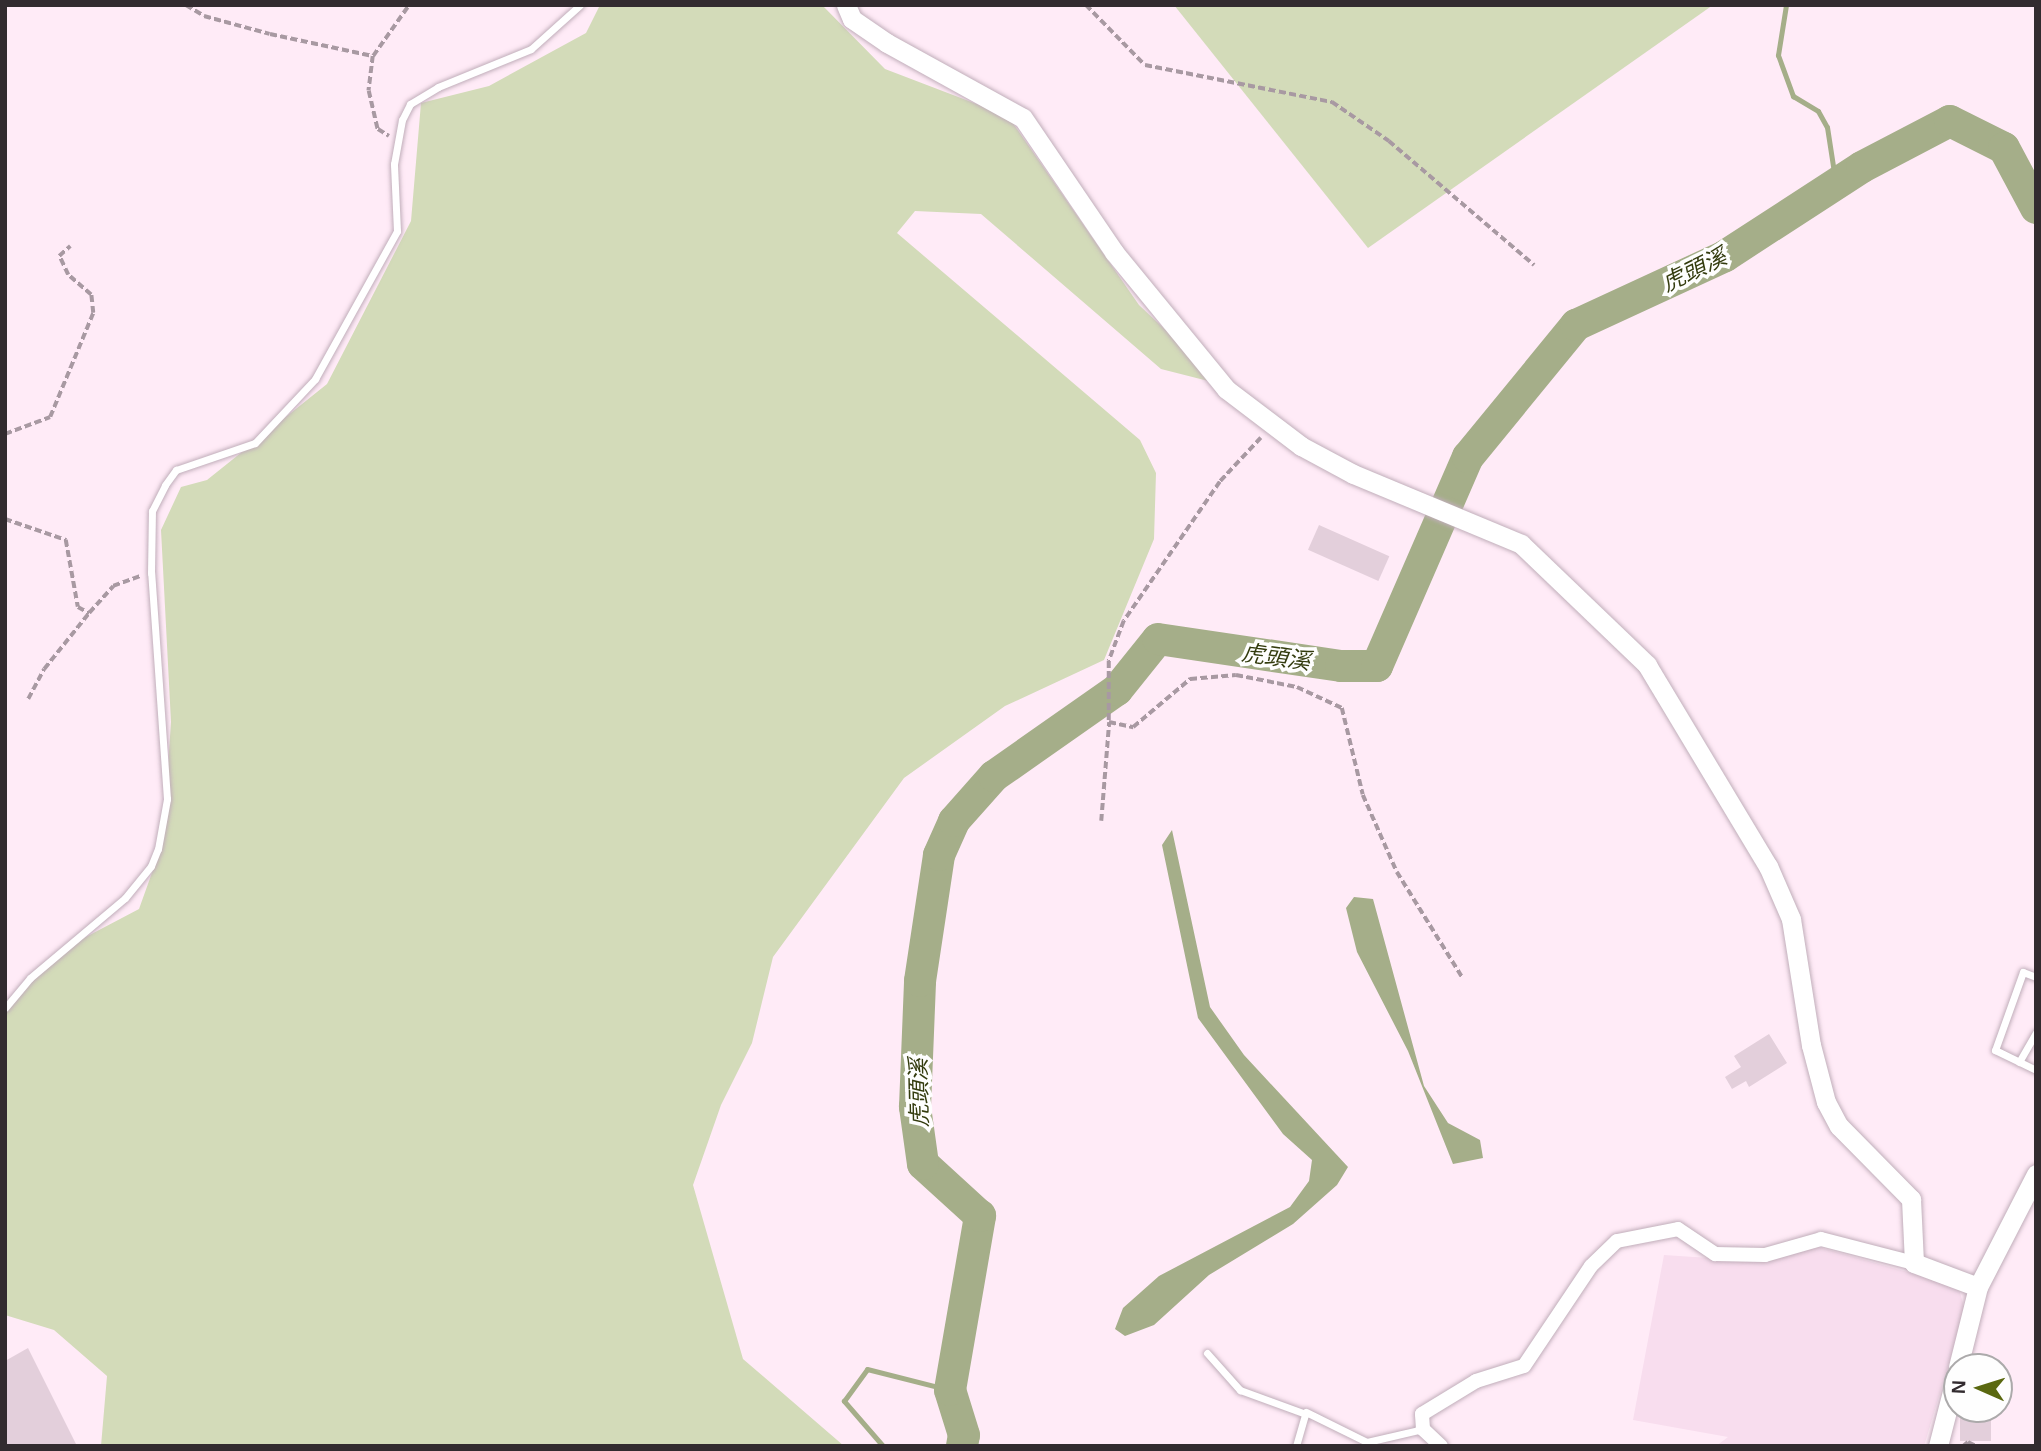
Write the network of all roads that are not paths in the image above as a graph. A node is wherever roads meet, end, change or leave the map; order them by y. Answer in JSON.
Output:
{"nodes":[{"id":1,"x":580,"y":5,"type":"edge"},
{"id":2,"x":846,"y":5,"type":"edge"},
{"id":3,"x":2036,"y":977,"type":"edge"},
{"id":4,"x":5,"y":1008,"type":"edge"},
{"id":5,"x":2036,"y":1033,"type":"edge"},
{"id":6,"x":2019,"y":1062,"type":"junction"},
{"id":7,"x":2036,"y":1070,"type":"edge"},
{"id":8,"x":2036,"y":1174,"type":"edge"},
{"id":9,"x":1914,"y":1263,"type":"junction"},
{"id":10,"x":1978,"y":1287,"type":"junction"},
{"id":11,"x":1207,"y":1353,"type":"dead end"},
{"id":12,"x":1962,"y":1353,"type":"edge"},
{"id":13,"x":1306,"y":1414,"type":"junction"},
{"id":14,"x":1944,"y":1423,"type":"edge"},
{"id":15,"x":1423,"y":1429,"type":"junction"},
{"id":16,"x":1296,"y":1446,"type":"edge"},
{"id":17,"x":1441,"y":1446,"type":"edge"},
{"id":18,"x":1938,"y":1446,"type":"edge"}],
"edges":[{"from":1,"to":4,"type":"lane"},
{"from":2,"to":9,"type":"street"},
{"from":3,"to":6,"type":"lane"},
{"from":5,"to":6,"type":"lane"},
{"from":6,"to":7,"type":"lane"},
{"from":8,"to":10,"type":"street"},
{"from":9,"to":10,"type":"street"},
{"from":9,"to":15,"type":"street"},
{"from":10,"to":12,"type":"street"},
{"from":11,"to":13,"type":"lane"},
{"from":13,"to":15,"type":"lane"},
{"from":13,"to":16,"type":"lane"},
{"from":14,"to":18,"type":"street"},
{"from":15,"to":17,"type":"street"}]}
